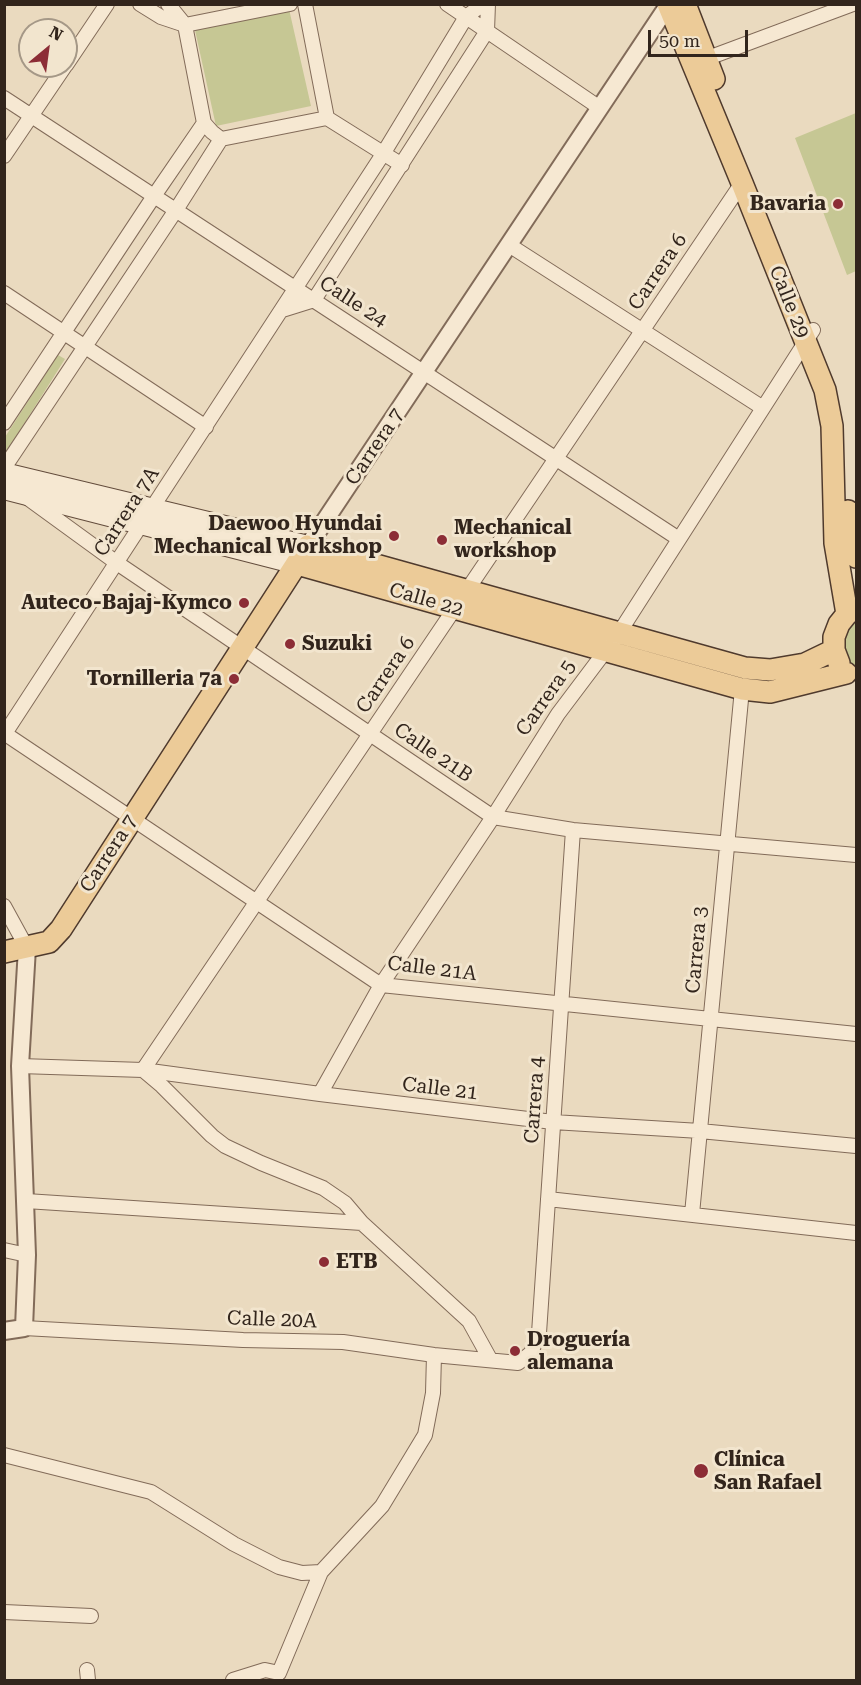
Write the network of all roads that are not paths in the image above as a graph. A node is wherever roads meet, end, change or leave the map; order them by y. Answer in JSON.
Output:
{"nodes":[{"id":1,"x":107,"y":4,"type":"edge"},
{"id":2,"x":140,"y":4,"type":"edge"},
{"id":3,"x":168,"y":4,"type":"edge"},
{"id":4,"x":290,"y":4,"type":"edge"},
{"id":5,"x":304,"y":4,"type":"edge"},
{"id":6,"x":447,"y":4,"type":"edge"},
{"id":7,"x":483,"y":4,"type":"edge"},
{"id":8,"x":488,"y":4,"type":"edge"},
{"id":9,"x":685,"y":4,"type":"edge"},
{"id":10,"x":853,"y":4,"type":"edge"},
{"id":11,"x":668,"y":5,"type":"edge"},
{"id":12,"x":466,"y":17,"type":"junction"},
{"id":13,"x":184,"y":25,"type":"junction"},
{"id":14,"x":487,"y":31,"type":"junction"},
{"id":15,"x":78,"y":48,"type":"edge"},
{"id":16,"x":699,"y":61,"type":"junction"},
{"id":17,"x":58,"y":78,"type":"edge"},
{"id":18,"x":4,"y":98,"type":"edge"},
{"id":19,"x":600,"y":108,"type":"junction"},
{"id":20,"x":32,"y":116,"type":"junction"},
{"id":21,"x":327,"y":118,"type":"junction"},
{"id":22,"x":204,"y":123,"type":"junction"},
{"id":23,"x":221,"y":139,"type":"junction"},
{"id":24,"x":383,"y":154,"type":"junction"},
{"id":25,"x":4,"y":156,"type":"edge"},
{"id":26,"x":402,"y":165,"type":"junction"},
{"id":27,"x":742,"y":183,"type":"junction"},
{"id":28,"x":154,"y":196,"type":"junction"},
{"id":29,"x":176,"y":210,"type":"junction"},
{"id":30,"x":509,"y":245,"type":"junction"},
{"id":31,"x":294,"y":287,"type":"junction"},
{"id":32,"x":4,"y":293,"type":"edge"},
{"id":33,"x":314,"y":300,"type":"junction"},
{"id":34,"x":282,"y":310,"type":"junction"},
{"id":35,"x":642,"y":331,"type":"junction"},
{"id":36,"x":64,"y":332,"type":"junction"},
{"id":37,"x":809,"y":336,"type":"junction"},
{"id":38,"x":85,"y":347,"type":"junction"},
{"id":39,"x":424,"y":372,"type":"junction"},
{"id":40,"x":763,"y":408,"type":"junction"},
{"id":41,"x":4,"y":423,"type":"edge"},
{"id":42,"x":206,"y":427,"type":"junction"},
{"id":43,"x":556,"y":458,"type":"junction"},
{"id":44,"x":4,"y":471,"type":"edge"},
{"id":45,"x":12,"y":491,"type":"edge"},
{"id":46,"x":147,"y":517,"type":"junction"},
{"id":47,"x":679,"y":539,"type":"junction"},
{"id":48,"x":303,"y":555,"type":"junction"},
{"id":49,"x":856,"y":558,"type":"edge"},
{"id":50,"x":117,"y":563,"type":"junction"},
{"id":51,"x":461,"y":599,"type":"junction"},
{"id":52,"x":852,"y":611,"type":"edge"},
{"id":53,"x":619,"y":633,"type":"junction"},
{"id":54,"x":243,"y":648,"type":"junction"},
{"id":55,"x":834,"y":650,"type":"junction"},
{"id":56,"x":607,"y":651,"type":"junction"},
{"id":57,"x":853,"y":678,"type":"edge"},
{"id":58,"x":742,"y":689,"type":"junction"},
{"id":59,"x":5,"y":734,"type":"edge"},
{"id":60,"x":369,"y":734,"type":"junction"},
{"id":61,"x":493,"y":817,"type":"junction"},
{"id":62,"x":132,"y":819,"type":"junction"},
{"id":63,"x":573,"y":830,"type":"junction"},
{"id":64,"x":726,"y":844,"type":"junction"},
{"id":65,"x":856,"y":855,"type":"edge"},
{"id":66,"x":257,"y":902,"type":"junction"},
{"id":67,"x":4,"y":906,"type":"edge"},
{"id":68,"x":27,"y":948,"type":"junction"},
{"id":69,"x":4,"y":952,"type":"edge"},
{"id":70,"x":381,"y":985,"type":"junction"},
{"id":71,"x":561,"y":1004,"type":"junction"},
{"id":72,"x":710,"y":1019,"type":"junction"},
{"id":73,"x":856,"y":1034,"type":"edge"},
{"id":74,"x":20,"y":1066,"type":"junction"},
{"id":75,"x":143,"y":1070,"type":"junction"},
{"id":76,"x":320,"y":1094,"type":"junction"},
{"id":77,"x":553,"y":1122,"type":"junction"},
{"id":78,"x":700,"y":1131,"type":"junction"},
{"id":79,"x":856,"y":1146,"type":"edge"},
{"id":80,"x":548,"y":1198,"type":"junction"},
{"id":81,"x":26,"y":1201,"type":"junction"},
{"id":82,"x":692,"y":1214,"type":"junction"},
{"id":83,"x":362,"y":1222,"type":"junction"},
{"id":84,"x":856,"y":1233,"type":"edge"},
{"id":85,"x":4,"y":1250,"type":"edge"},
{"id":86,"x":27,"y":1255,"type":"junction"},
{"id":87,"x":24,"y":1328,"type":"junction"},
{"id":88,"x":4,"y":1331,"type":"edge"},
{"id":89,"x":434,"y":1355,"type":"junction"},
{"id":90,"x":489,"y":1359,"type":"junction"},
{"id":91,"x":518,"y":1363,"type":"joint"},
{"id":92,"x":4,"y":1455,"type":"edge"},
{"id":93,"x":321,"y":1572,"type":"junction"},
{"id":94,"x":4,"y":1612,"type":"edge"},
{"id":95,"x":91,"y":1616,"type":"dead end"},
{"id":96,"x":280,"y":1677,"type":"edge"},
{"id":97,"x":233,"y":1680,"type":"edge"}],
"edges":[{"from":1,"to":15,"type":"street"},
{"from":2,"to":13,"type":"street"},
{"from":3,"to":13,"type":"street"},
{"from":4,"to":13,"type":"street"},
{"from":5,"to":21,"type":"street"},
{"from":6,"to":12,"type":"street"},
{"from":7,"to":12,"type":"street","name":"Carrera 7A"},
{"from":8,"to":14,"type":"street"},
{"from":9,"to":16,"type":"main road","name":"Calle 29"},
{"from":10,"to":16,"type":"street"},
{"from":11,"to":16,"type":"main road","name":"Calle 29"},
{"from":11,"to":19,"type":"street","name":"Carrera 7"},
{"from":12,"to":14,"type":"street"},
{"from":12,"to":24,"type":"street","name":"Carrera 7A"},
{"from":13,"to":22,"type":"street"},
{"from":14,"to":19,"type":"street"},
{"from":14,"to":26,"type":"street"},
{"from":16,"to":27,"type":"main road","name":"Calle 29"},
{"from":16,"to":37,"type":"main road","name":"Calle 29"},
{"from":17,"to":20,"type":"street"},
{"from":18,"to":20,"type":"street","name":"Calle 24"},
{"from":19,"to":30,"type":"street","name":"Carrera 7"},
{"from":20,"to":25,"type":"street"},
{"from":20,"to":28,"type":"street","name":"Calle 24"},
{"from":21,"to":23,"type":"street"},
{"from":21,"to":24,"type":"street"},
{"from":22,"to":23,"type":"street"},
{"from":22,"to":28,"type":"street"},
{"from":23,"to":29,"type":"street"},
{"from":24,"to":26,"type":"street"},
{"from":24,"to":31,"type":"street","name":"Carrera 7A"},
{"from":26,"to":33,"type":"street"},
{"from":27,"to":35,"type":"street","name":"Carrera 6"},
{"from":27,"to":37,"type":"main road","name":"Calle 29"},
{"from":28,"to":29,"type":"street","name":"Calle 24"},
{"from":28,"to":36,"type":"street"},
{"from":29,"to":31,"type":"street","name":"Calle 24"},
{"from":29,"to":38,"type":"street"},
{"from":30,"to":35,"type":"street"},
{"from":30,"to":39,"type":"street","name":"Carrera 7"},
{"from":31,"to":33,"type":"street","name":"Calle 24"},
{"from":31,"to":34,"type":"street","name":"Carrera 7A"},
{"from":32,"to":36,"type":"street"},
{"from":33,"to":34,"type":"street"},
{"from":33,"to":39,"type":"street","name":"Calle 24"},
{"from":34,"to":42,"type":"street","name":"Carrera 7A"},
{"from":35,"to":40,"type":"street"},
{"from":35,"to":43,"type":"street","name":"Carrera 6"},
{"from":36,"to":38,"type":"street"},
{"from":36,"to":41,"type":"street"},
{"from":37,"to":40,"type":"street","name":"Carrera 5"},
{"from":37,"to":49,"type":"main road","name":"Calle 29"},
{"from":37,"to":52,"type":"main road","name":"Calle 29"},
{"from":38,"to":42,"type":"street"},
{"from":38,"to":44,"type":"street"},
{"from":39,"to":43,"type":"street","name":"Calle 24"},
{"from":39,"to":48,"type":"street","name":"Carrera 7"},
{"from":40,"to":47,"type":"street","name":"Carrera 5"},
{"from":42,"to":46,"type":"street","name":"Carrera 7A"},
{"from":43,"to":47,"type":"street","name":"Calle 24"},
{"from":43,"to":51,"type":"street","name":"Carrera 6"},
{"from":44,"to":46,"type":"main road","name":"Calle 22"},
{"from":45,"to":46,"type":"main road","name":"Calle 22"},
{"from":45,"to":50,"type":"street","name":"Calle 21B"},
{"from":46,"to":48,"type":"main road","name":"Calle 22"},
{"from":46,"to":50,"type":"street","name":"Carrera 7A"},
{"from":47,"to":53,"type":"street","name":"Carrera 5"},
{"from":48,"to":51,"type":"main road","name":"Calle 22"},
{"from":48,"to":54,"type":"main road","name":"Carrera 7"},
{"from":50,"to":54,"type":"street","name":"Calle 21B"},
{"from":50,"to":59,"type":"street","name":"Carrera 7A"},
{"from":51,"to":53,"type":"main road","name":"Calle 22"},
{"from":51,"to":56,"type":"main road","name":"Calle 22"},
{"from":51,"to":60,"type":"street","name":"Carrera 6"},
{"from":52,"to":55,"type":"main road"},
{"from":53,"to":55,"type":"main road","name":"Calle 22"},
{"from":53,"to":56,"type":"street","name":"Carrera 5"},
{"from":54,"to":60,"type":"street","name":"Calle 21B"},
{"from":54,"to":62,"type":"main road","name":"Carrera 7"},
{"from":55,"to":57,"type":"main road"},
{"from":56,"to":58,"type":"main road","name":"Calle 22"},
{"from":56,"to":61,"type":"street","name":"Carrera 5"},
{"from":57,"to":58,"type":"main road","name":"Calle 22"},
{"from":58,"to":64,"type":"street","name":"Carrera 3"},
{"from":59,"to":62,"type":"street","name":"Calle 21A"},
{"from":60,"to":61,"type":"street","name":"Calle 21B"},
{"from":60,"to":66,"type":"street","name":"Carrera 6"},
{"from":61,"to":63,"type":"street","name":"Calle 21B"},
{"from":61,"to":70,"type":"street","name":"Carrera 5"},
{"from":62,"to":66,"type":"street","name":"Calle 21A"},
{"from":62,"to":68,"type":"main road","name":"Carrera 7"},
{"from":63,"to":64,"type":"street","name":"Calle 21B"},
{"from":63,"to":71,"type":"street","name":"Carrera 4"},
{"from":64,"to":65,"type":"street","name":"Calle 21B"},
{"from":64,"to":72,"type":"street","name":"Carrera 3"},
{"from":66,"to":70,"type":"street","name":"Calle 21A"},
{"from":66,"to":75,"type":"street","name":"Carrera 6"},
{"from":67,"to":68,"type":"street"},
{"from":68,"to":69,"type":"main road","name":"Carrera 7"},
{"from":68,"to":74,"type":"street"},
{"from":70,"to":71,"type":"street","name":"Calle 21A"},
{"from":70,"to":76,"type":"street","name":"Carrera 5"},
{"from":71,"to":72,"type":"street","name":"Calle 21A"},
{"from":71,"to":77,"type":"street","name":"Carrera 4"},
{"from":72,"to":73,"type":"street","name":"Calle 21A"},
{"from":72,"to":78,"type":"street","name":"Carrera 3"},
{"from":74,"to":75,"type":"street","name":"Calle 21"},
{"from":74,"to":81,"type":"street"},
{"from":75,"to":76,"type":"street","name":"Calle 21"},
{"from":75,"to":83,"type":"street"},
{"from":76,"to":77,"type":"street","name":"Calle 21"},
{"from":77,"to":78,"type":"street","name":"Calle 21"},
{"from":77,"to":80,"type":"street","name":"Carrera 4"},
{"from":78,"to":79,"type":"street","name":"Calle 21"},
{"from":78,"to":82,"type":"street","name":"Carrera 3"},
{"from":80,"to":82,"type":"street"},
{"from":80,"to":91,"type":"street","name":"Carrera 4"},
{"from":81,"to":83,"type":"street"},
{"from":81,"to":86,"type":"street"},
{"from":82,"to":84,"type":"street"},
{"from":83,"to":90,"type":"street"},
{"from":85,"to":86,"type":"street"},
{"from":86,"to":87,"type":"street"},
{"from":87,"to":88,"type":"street"},
{"from":87,"to":89,"type":"street","name":"Calle 20A"},
{"from":89,"to":90,"type":"street","name":"Calle 20A"},
{"from":89,"to":93,"type":"street"},
{"from":90,"to":91,"type":"street","name":"Calle 20A"},
{"from":92,"to":93,"type":"street"},
{"from":93,"to":96,"type":"street"},
{"from":94,"to":95,"type":"street"},
{"from":96,"to":97,"type":"street"}]}
